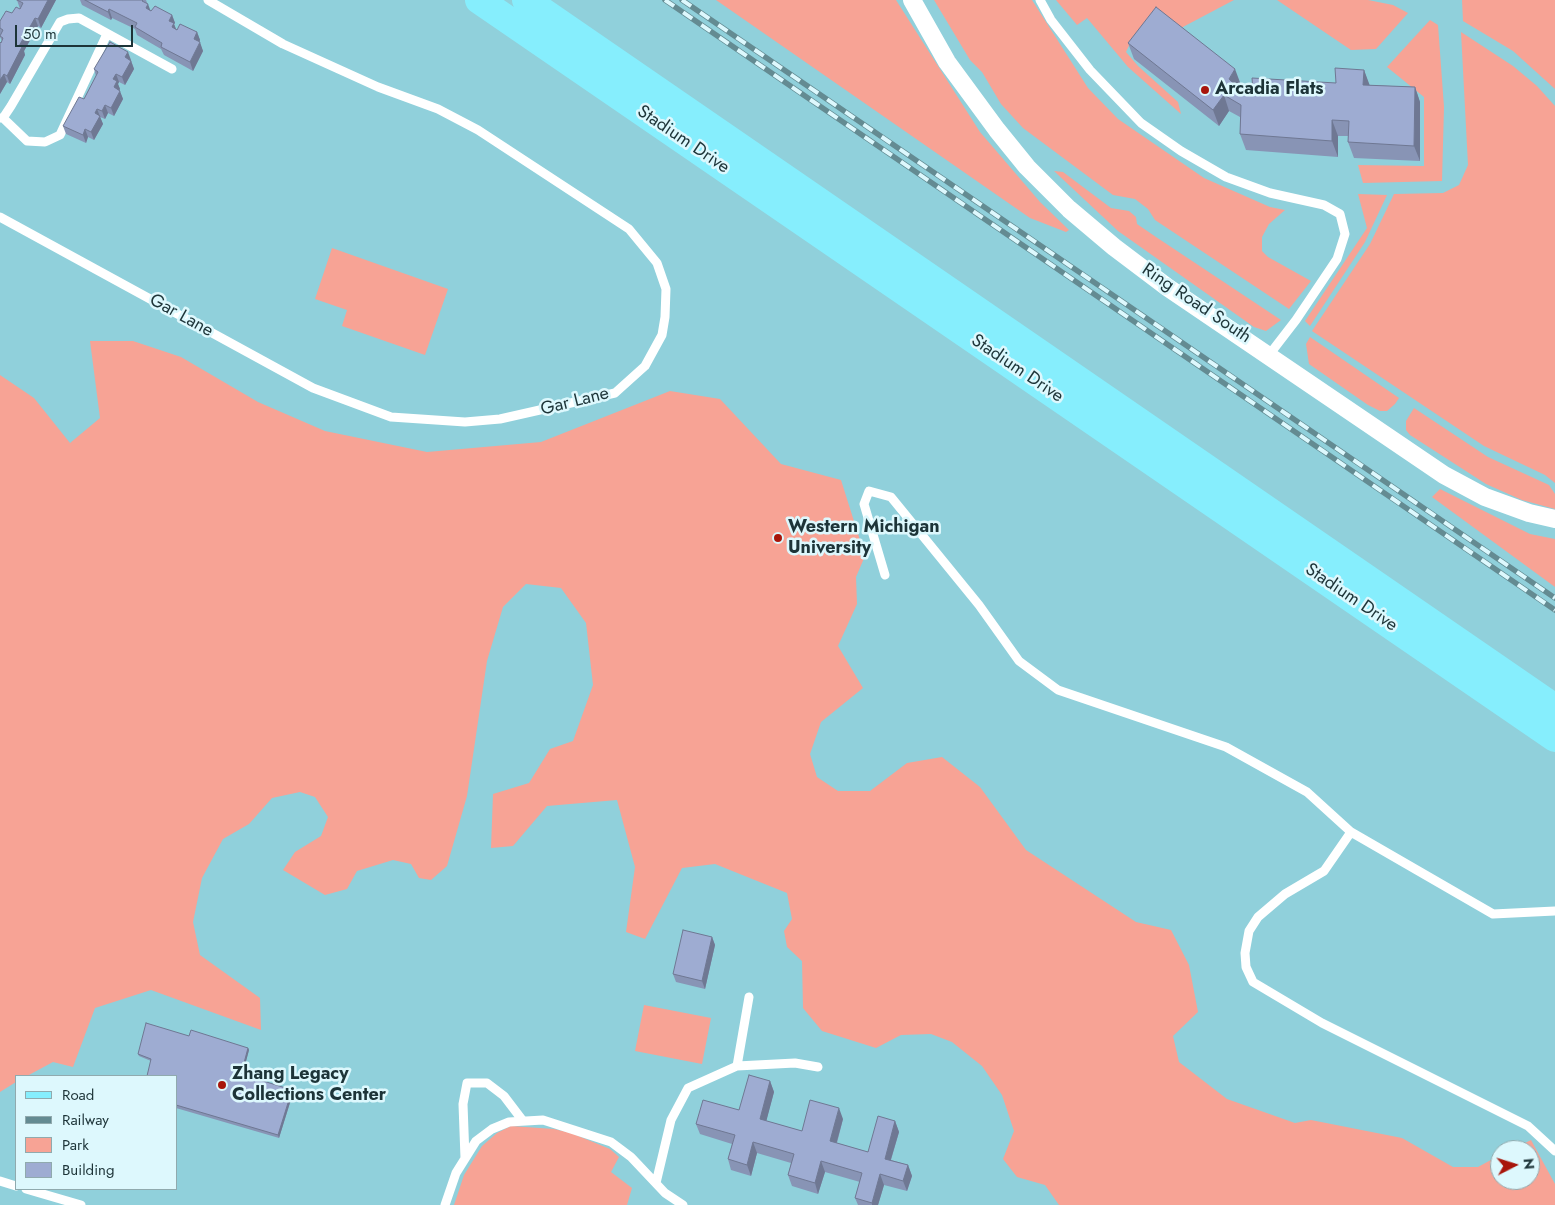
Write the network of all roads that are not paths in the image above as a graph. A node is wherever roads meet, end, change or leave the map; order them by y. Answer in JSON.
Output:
{"nodes":[{"id":1,"x":208,"y":0,"type":"edge"},
{"id":2,"x":479,"y":0,"type":"edge"},
{"id":3,"x":526,"y":0,"type":"edge"},
{"id":4,"x":912,"y":0,"type":"edge"},
{"id":5,"x":1040,"y":0,"type":"edge"},
{"id":6,"x":107,"y":34,"type":"junction"},
{"id":7,"x":172,"y":69,"type":"dead end"},
{"id":8,"x":1,"y":118,"type":"edge"},
{"id":9,"x":0,"y":217,"type":"edge"},
{"id":10,"x":1270,"y":355,"type":"junction"},
{"id":11,"x":1555,"y":519,"type":"edge"},
{"id":12,"x":885,"y":575,"type":"dead end"},
{"id":13,"x":1555,"y":708,"type":"edge"},
{"id":14,"x":1555,"y":738,"type":"edge"},
{"id":15,"x":1351,"y":832,"type":"junction"},
{"id":16,"x":1555,"y":911,"type":"edge"},
{"id":17,"x":749,"y":997,"type":"dead end"},
{"id":18,"x":737,"y":1066,"type":"junction"},
{"id":19,"x":818,"y":1067,"type":"dead end"},
{"id":20,"x":523,"y":1121,"type":"junction"},
{"id":21,"x":1555,"y":1151,"type":"edge"},
{"id":22,"x":465,"y":1158,"type":"junction"},
{"id":23,"x":0,"y":1181,"type":"edge"},
{"id":24,"x":656,"y":1183,"type":"junction"},
{"id":25,"x":15,"y":1186,"type":"edge"},
{"id":26,"x":29,"y":1190,"type":"edge"},
{"id":27,"x":81,"y":1205,"type":"edge"},
{"id":28,"x":445,"y":1205,"type":"edge"},
{"id":29,"x":683,"y":1205,"type":"edge"}],
"edges":[{"from":1,"to":9,"type":"lane","name":"Gar Lane"},
{"from":2,"to":14,"type":"main road","name":"Stadium Drive"},
{"from":3,"to":13,"type":"main road","name":"Stadium Drive"},
{"from":4,"to":10,"type":"street","name":"Ring Road South"},
{"from":5,"to":10,"type":"lane"},
{"from":6,"to":7,"type":"lane"},
{"from":6,"to":8,"type":"lane"},
{"from":6,"to":8,"type":"lane"},
{"from":10,"to":11,"type":"street","name":"Ring Road South"},
{"from":12,"to":15,"type":"lane"},
{"from":15,"to":16,"type":"lane"},
{"from":15,"to":21,"type":"lane"},
{"from":17,"to":18,"type":"lane"},
{"from":18,"to":19,"type":"lane"},
{"from":18,"to":24,"type":"lane"},
{"from":20,"to":22,"type":"lane"},
{"from":20,"to":22,"type":"lane"},
{"from":20,"to":24,"type":"lane"},
{"from":22,"to":28,"type":"lane"},
{"from":23,"to":25,"type":"lane"},
{"from":24,"to":29,"type":"lane"},
{"from":26,"to":27,"type":"lane"}]}
